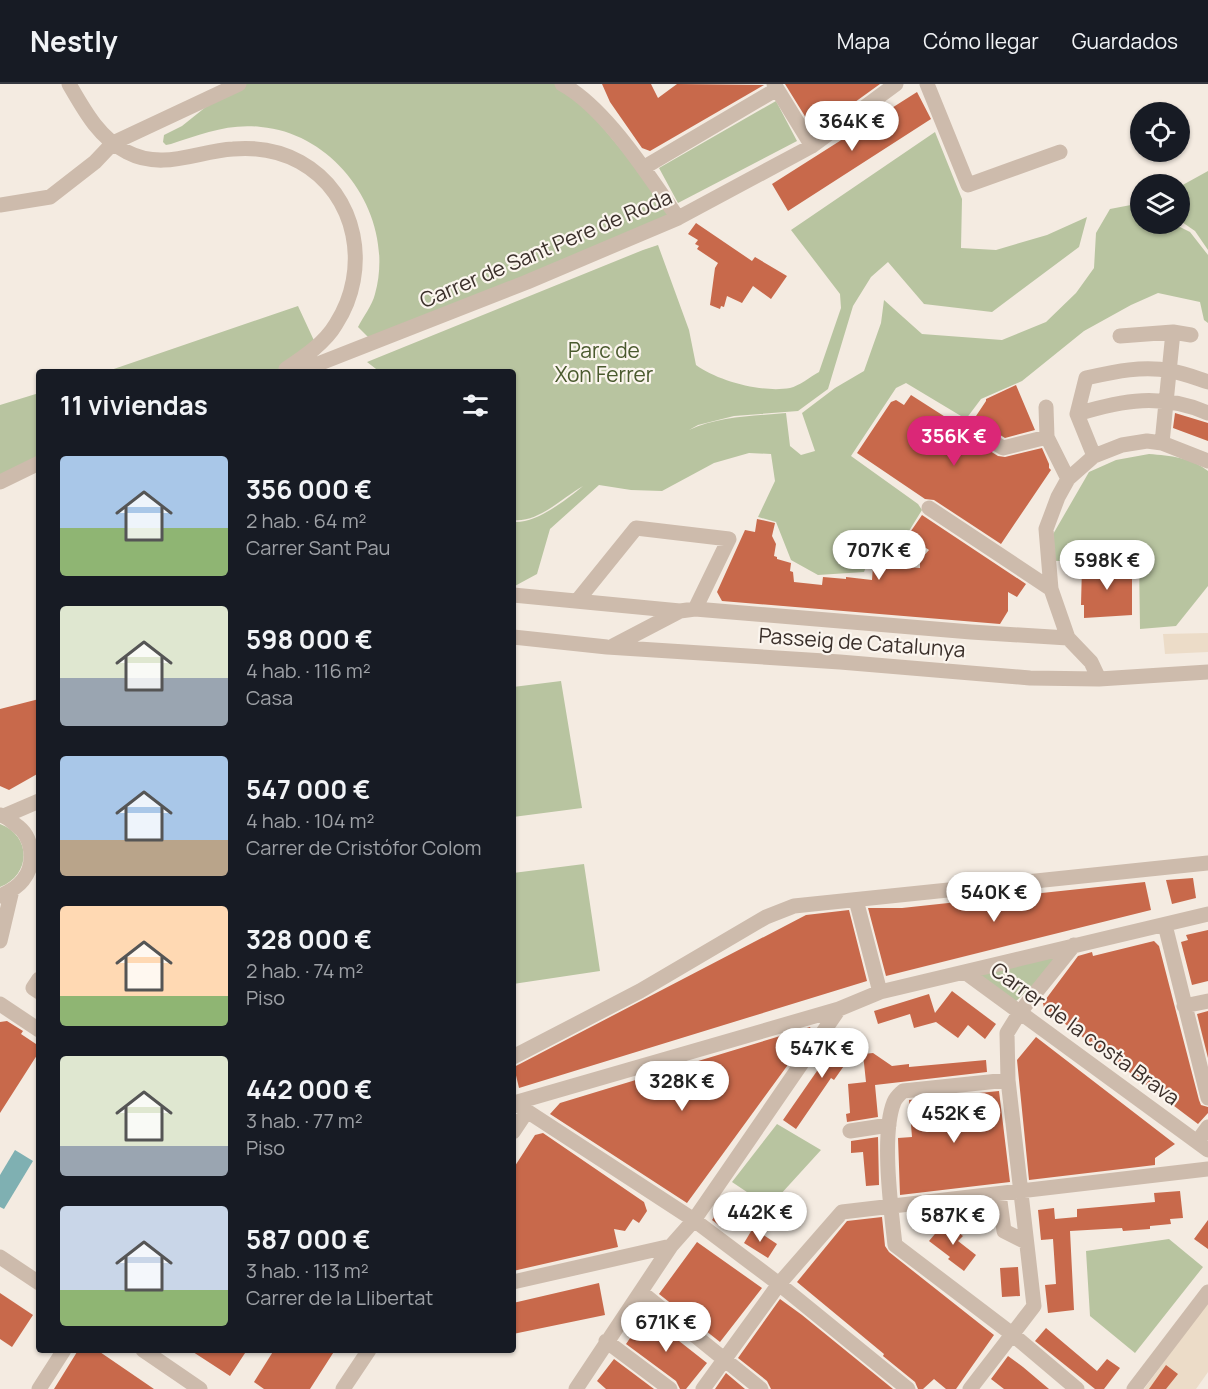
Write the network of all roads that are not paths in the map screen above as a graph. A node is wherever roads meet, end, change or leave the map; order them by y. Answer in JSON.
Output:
{"nodes":[{"id":1,"x":69,"y":84,"type":"edge"},
{"id":2,"x":239,"y":84,"type":"edge"},
{"id":3,"x":896,"y":84,"type":"edge"},
{"id":4,"x":927,"y":84,"type":"edge"},
{"id":5,"x":568,"y":85,"type":"edge"},
{"id":6,"x":776,"y":87,"type":"edge"},
{"id":7,"x":113,"y":143,"type":"junction"},
{"id":8,"x":812,"y":146,"type":"junction"},
{"id":9,"x":1060,"y":152,"type":"dead end"},
{"id":10,"x":643,"y":168,"type":"junction"},
{"id":11,"x":0,"y":205,"type":"edge"},
{"id":12,"x":678,"y":218,"type":"junction"},
{"id":13,"x":1173,"y":332,"type":"junction"},
{"id":14,"x":1191,"y":335,"type":"dead end"},
{"id":15,"x":1120,"y":336,"type":"dead end"},
{"id":16,"x":315,"y":348,"type":"junction"},
{"id":17,"x":319,"y":368,"type":"edge"},
{"id":18,"x":284,"y":369,"type":"edge"},
{"id":19,"x":1171,"y":370,"type":"junction"},
{"id":20,"x":1208,"y":382,"type":"edge"},
{"id":21,"x":1166,"y":402,"type":"junction"},
{"id":22,"x":1046,"y":407,"type":"dead end"},
{"id":23,"x":1208,"y":413,"type":"edge"},
{"id":24,"x":1077,"y":414,"type":"junction"},
{"id":25,"x":971,"y":428,"type":"dead end"},
{"id":26,"x":1047,"y":437,"type":"junction"},
{"id":27,"x":1162,"y":443,"type":"junction"},
{"id":28,"x":1094,"y":456,"type":"junction"},
{"id":29,"x":1208,"y":461,"type":"edge"},
{"id":30,"x":36,"y":464,"type":"edge"},
{"id":31,"x":1068,"y":479,"type":"junction"},
{"id":32,"x":0,"y":482,"type":"edge"},
{"id":33,"x":929,"y":508,"type":"dead end"},
{"id":34,"x":1051,"y":589,"type":"junction"},
{"id":35,"x":516,"y":595,"type":"edge"},
{"id":36,"x":577,"y":601,"type":"junction"},
{"id":37,"x":687,"y":610,"type":"junction"},
{"id":38,"x":516,"y":637,"type":"edge"},
{"id":39,"x":1068,"y":638,"type":"junction"},
{"id":40,"x":610,"y":647,"type":"junction"},
{"id":41,"x":1208,"y":672,"type":"edge"},
{"id":42,"x":1099,"y":679,"type":"junction"},
{"id":43,"x":36,"y":802,"type":"edge"},
{"id":44,"x":2,"y":816,"type":"edge"},
{"id":45,"x":1208,"y":863,"type":"edge"},
{"id":46,"x":33,"y":870,"type":"edge"},
{"id":47,"x":6,"y":893,"type":"edge"},
{"id":48,"x":856,"y":900,"type":"junction"},
{"id":49,"x":1208,"y":914,"type":"edge"},
{"id":50,"x":1165,"y":925,"type":"junction"},
{"id":51,"x":0,"y":941,"type":"edge"},
{"id":52,"x":1074,"y":945,"type":"junction"},
{"id":53,"x":966,"y":973,"type":"junction"},
{"id":54,"x":880,"y":992,"type":"junction"},
{"id":55,"x":1208,"y":1001,"type":"edge"},
{"id":56,"x":0,"y":1004,"type":"edge"},
{"id":57,"x":1184,"y":1006,"type":"junction"},
{"id":58,"x":839,"y":1009,"type":"junction"},
{"id":59,"x":1020,"y":1012,"type":"junction"},
{"id":60,"x":36,"y":1028,"type":"edge"},
{"id":61,"x":516,"y":1055,"type":"edge"},
{"id":62,"x":1008,"y":1080,"type":"junction"},
{"id":63,"x":1208,"y":1098,"type":"edge"},
{"id":64,"x":518,"y":1105,"type":"edge"},
{"id":65,"x":888,"y":1125,"type":"junction"},
{"id":66,"x":1208,"y":1127,"type":"edge"},
{"id":67,"x":850,"y":1131,"type":"dead end"},
{"id":68,"x":1202,"y":1146,"type":"edge"},
{"id":69,"x":1208,"y":1169,"type":"edge"},
{"id":70,"x":1020,"y":1192,"type":"junction"},
{"id":71,"x":999,"y":1194,"type":"junction"},
{"id":72,"x":891,"y":1205,"type":"junction"},
{"id":73,"x":694,"y":1220,"type":"junction"},
{"id":74,"x":1026,"y":1242,"type":"junction"},
{"id":75,"x":671,"y":1246,"type":"junction"},
{"id":76,"x":0,"y":1257,"type":"edge"},
{"id":77,"x":36,"y":1281,"type":"edge"},
{"id":78,"x":516,"y":1281,"type":"edge"},
{"id":79,"x":779,"y":1284,"type":"junction"},
{"id":80,"x":641,"y":1292,"type":"junction"},
{"id":81,"x":1208,"y":1292,"type":"edge"},
{"id":82,"x":1012,"y":1334,"type":"junction"},
{"id":83,"x":606,"y":1341,"type":"junction"},
{"id":84,"x":62,"y":1353,"type":"edge"},
{"id":85,"x":147,"y":1353,"type":"edge"},
{"id":86,"x":367,"y":1353,"type":"edge"},
{"id":87,"x":723,"y":1359,"type":"junction"},
{"id":88,"x":978,"y":1386,"type":"edge"},
{"id":89,"x":39,"y":1389,"type":"edge"},
{"id":90,"x":200,"y":1389,"type":"edge"},
{"id":91,"x":343,"y":1389,"type":"edge"},
{"id":92,"x":576,"y":1389,"type":"edge"},
{"id":93,"x":670,"y":1389,"type":"edge"},
{"id":94,"x":703,"y":1389,"type":"edge"},
{"id":95,"x":761,"y":1389,"type":"edge"},
{"id":96,"x":908,"y":1389,"type":"edge"},
{"id":97,"x":1077,"y":1389,"type":"edge"},
{"id":98,"x":1134,"y":1389,"type":"edge"}],
"edges":[{"from":1,"to":7,"type":"street"},
{"from":2,"to":7,"type":"street"},
{"from":3,"to":8,"type":"street","name":"Carrer de Sant Pere de Roda"},
{"from":4,"to":9,"type":"street"},
{"from":5,"to":10,"type":"street"},
{"from":6,"to":8,"type":"street"},
{"from":6,"to":10,"type":"street"},
{"from":7,"to":11,"type":"street"},
{"from":7,"to":16,"type":"street"},
{"from":8,"to":12,"type":"street","name":"Carrer de Sant Pere de Roda"},
{"from":10,"to":12,"type":"street"},
{"from":12,"to":17,"type":"street","name":"Carrer de Sant Pere de Roda"},
{"from":13,"to":14,"type":"street"},
{"from":13,"to":15,"type":"street"},
{"from":13,"to":19,"type":"street"},
{"from":16,"to":17,"type":"street"},
{"from":16,"to":18,"type":"street"},
{"from":19,"to":20,"type":"street"},
{"from":19,"to":21,"type":"street"},
{"from":19,"to":24,"type":"street"},
{"from":21,"to":23,"type":"street"},
{"from":21,"to":24,"type":"street"},
{"from":21,"to":27,"type":"street"},
{"from":22,"to":26,"type":"street"},
{"from":24,"to":28,"type":"street"},
{"from":25,"to":26,"type":"street"},
{"from":26,"to":31,"type":"street"},
{"from":27,"to":28,"type":"street"},
{"from":27,"to":29,"type":"street"},
{"from":28,"to":31,"type":"street"},
{"from":30,"to":32,"type":"street"},
{"from":31,"to":34,"type":"street"},
{"from":33,"to":34,"type":"street"},
{"from":34,"to":39,"type":"street"},
{"from":35,"to":36,"type":"street"},
{"from":36,"to":37,"type":"street"},
{"from":36,"to":37,"type":"street"},
{"from":37,"to":39,"type":"street"},
{"from":37,"to":40,"type":"street"},
{"from":38,"to":40,"type":"street","name":"Passeig de Catalunya"},
{"from":39,"to":42,"type":"street"},
{"from":40,"to":42,"type":"street","name":"Passeig de Catalunya"},
{"from":41,"to":42,"type":"street","name":"Passeig de Catalunya"},
{"from":43,"to":44,"type":"street"},
{"from":44,"to":46,"type":"street"},
{"from":45,"to":48,"type":"street"},
{"from":46,"to":47,"type":"street"},
{"from":47,"to":51,"type":"street"},
{"from":48,"to":54,"type":"street"},
{"from":48,"to":61,"type":"street"},
{"from":49,"to":50,"type":"street"},
{"from":50,"to":52,"type":"street"},
{"from":50,"to":57,"type":"street"},
{"from":52,"to":53,"type":"street"},
{"from":52,"to":59,"type":"street"},
{"from":53,"to":54,"type":"street"},
{"from":53,"to":59,"type":"street","name":"Carrer de la costa Brava"},
{"from":54,"to":58,"type":"street"},
{"from":55,"to":57,"type":"street"},
{"from":56,"to":60,"type":"street"},
{"from":57,"to":63,"type":"street"},
{"from":58,"to":64,"type":"street"},
{"from":58,"to":73,"type":"street"},
{"from":59,"to":62,"type":"street"},
{"from":59,"to":68,"type":"street","name":"Carrer de la costa Brava"},
{"from":62,"to":65,"type":"street"},
{"from":62,"to":70,"type":"street"},
{"from":64,"to":73,"type":"street"},
{"from":65,"to":67,"type":"street"},
{"from":65,"to":72,"type":"street"},
{"from":66,"to":68,"type":"street"},
{"from":69,"to":70,"type":"street"},
{"from":70,"to":71,"type":"street"},
{"from":70,"to":74,"type":"street"},
{"from":71,"to":72,"type":"street"},
{"from":71,"to":74,"type":"street"},
{"from":72,"to":79,"type":"street"},
{"from":72,"to":82,"type":"street"},
{"from":73,"to":75,"type":"street"},
{"from":73,"to":79,"type":"street"},
{"from":74,"to":82,"type":"street"},
{"from":75,"to":78,"type":"street"},
{"from":75,"to":80,"type":"street"},
{"from":76,"to":77,"type":"street"},
{"from":79,"to":87,"type":"street"},
{"from":79,"to":96,"type":"street"},
{"from":80,"to":83,"type":"street"},
{"from":80,"to":87,"type":"street"},
{"from":81,"to":98,"type":"street"},
{"from":82,"to":88,"type":"street"},
{"from":82,"to":97,"type":"street"},
{"from":83,"to":92,"type":"street"},
{"from":83,"to":93,"type":"street"},
{"from":84,"to":89,"type":"street"},
{"from":85,"to":90,"type":"street"},
{"from":86,"to":91,"type":"street"},
{"from":87,"to":94,"type":"street"},
{"from":87,"to":95,"type":"street"}]}
